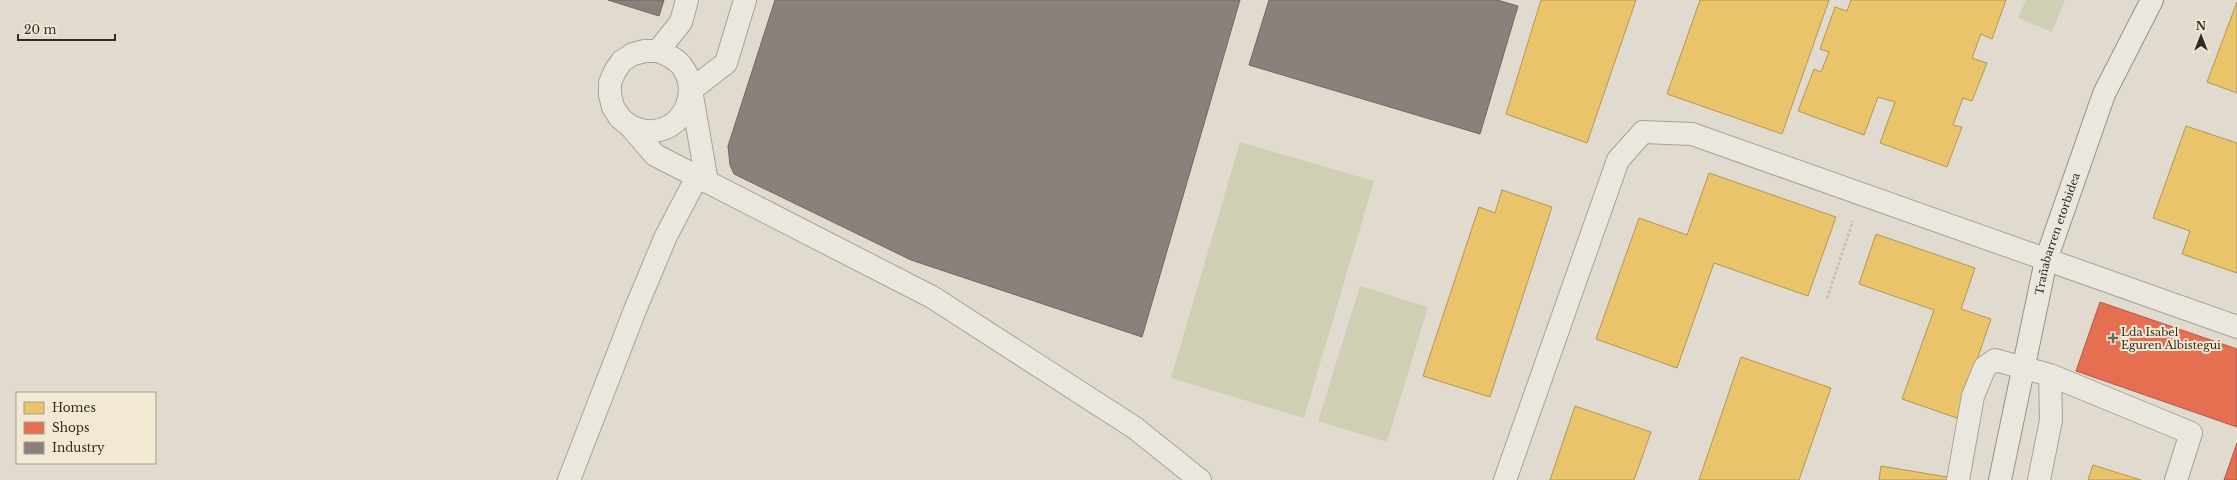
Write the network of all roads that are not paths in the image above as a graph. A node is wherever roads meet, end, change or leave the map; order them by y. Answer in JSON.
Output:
{"nodes":[{"id":1,"x":687,"y":0,"type":"edge"},
{"id":2,"x":745,"y":0,"type":"edge"},
{"id":3,"x":2152,"y":0,"type":"edge"},
{"id":4,"x":658,"y":51,"type":"junction"},
{"id":5,"x":690,"y":90,"type":"junction"},
{"id":6,"x":630,"y":126,"type":"junction"},
{"id":7,"x":702,"y":180,"type":"junction"},
{"id":8,"x":2046,"y":260,"type":"junction"},
{"id":9,"x":2237,"y":327,"type":"edge"},
{"id":10,"x":2024,"y":368,"type":"junction"},
{"id":11,"x":2050,"y":375,"type":"junction"},
{"id":12,"x":569,"y":480,"type":"edge"},
{"id":13,"x":1200,"y":480,"type":"edge"},
{"id":14,"x":1505,"y":480,"type":"edge"},
{"id":15,"x":1958,"y":480,"type":"edge"},
{"id":16,"x":2000,"y":480,"type":"edge"},
{"id":17,"x":2038,"y":480,"type":"edge"},
{"id":18,"x":2176,"y":480,"type":"edge"}],
"edges":[{"from":1,"to":4,"type":"street"},
{"from":2,"to":5,"type":"street"},
{"from":3,"to":8,"type":"street","name":"Trañabarren etorbidea"},
{"from":4,"to":5,"type":"street"},
{"from":4,"to":6,"type":"street"},
{"from":5,"to":6,"type":"street"},
{"from":5,"to":7,"type":"street"},
{"from":6,"to":7,"type":"street"},
{"from":7,"to":12,"type":"street"},
{"from":7,"to":13,"type":"street"},
{"from":8,"to":9,"type":"street"},
{"from":8,"to":10,"type":"street","name":"Trañabarren etorbidea"},
{"from":8,"to":14,"type":"street"},
{"from":10,"to":11,"type":"street"},
{"from":10,"to":15,"type":"street"},
{"from":10,"to":16,"type":"street","name":"Trañabarren etorbidea"},
{"from":11,"to":17,"type":"street"},
{"from":11,"to":18,"type":"street"}]}
